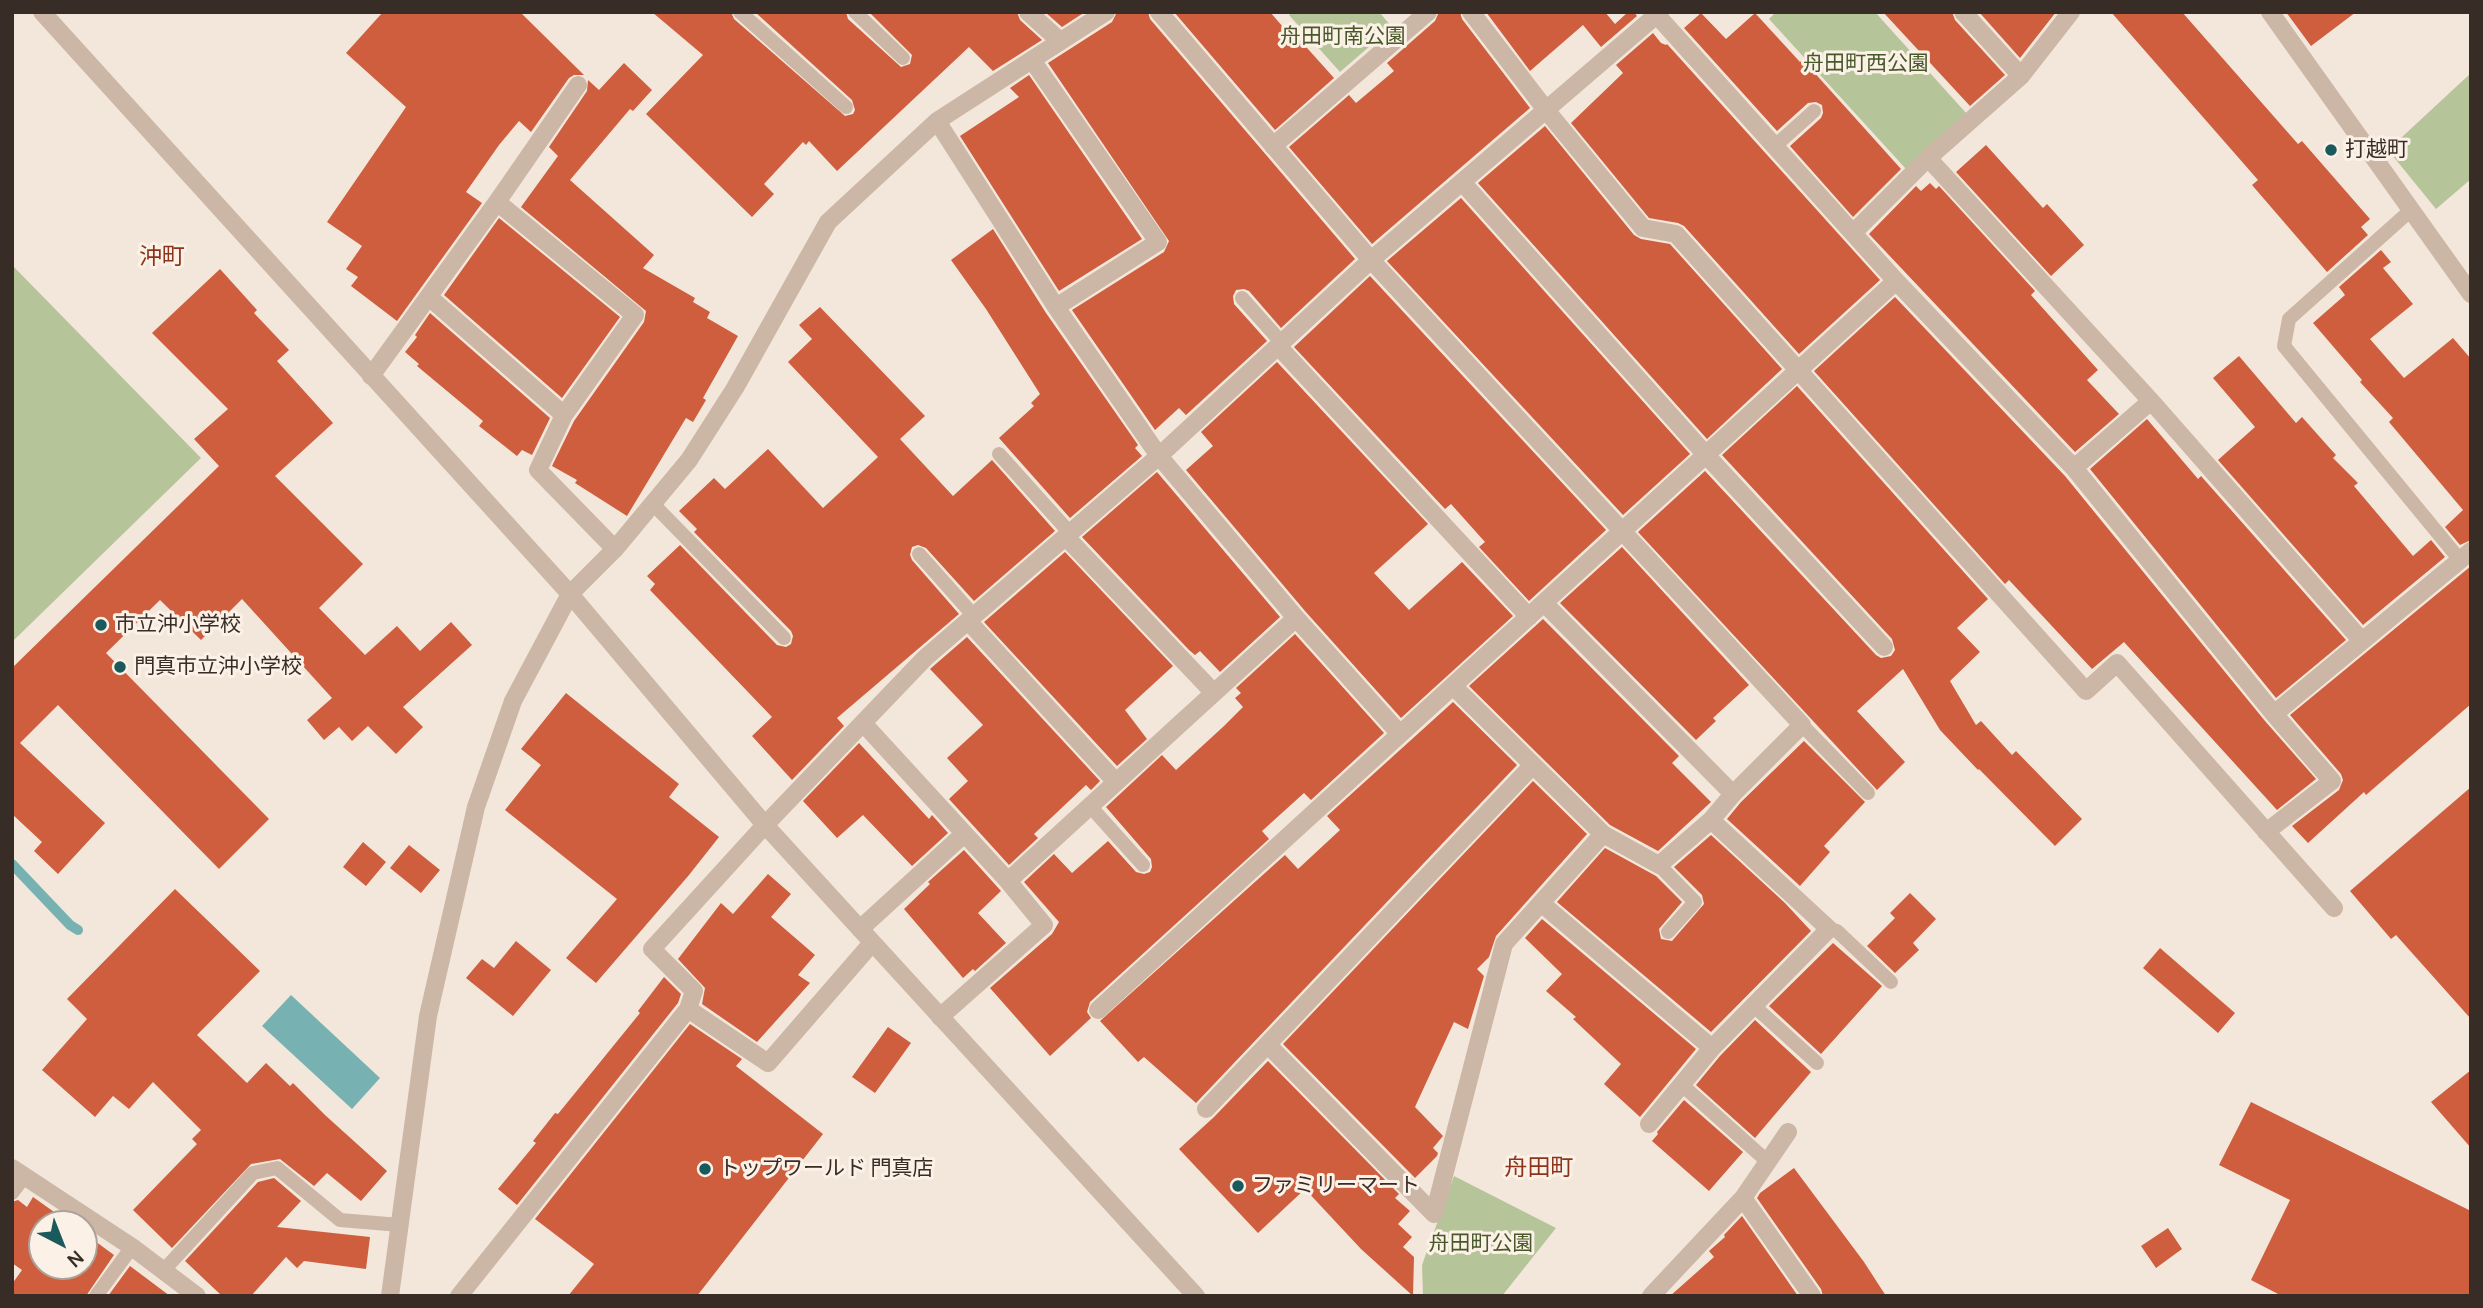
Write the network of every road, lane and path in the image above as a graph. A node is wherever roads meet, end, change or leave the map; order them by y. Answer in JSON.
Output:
{"nodes":[{"id":1,"x":43,"y":12,"type":"edge"},
{"id":2,"x":740,"y":12,"type":"edge"},
{"id":3,"x":855,"y":12,"type":"edge"},
{"id":4,"x":1028,"y":12,"type":"edge"},
{"id":5,"x":1106,"y":12,"type":"edge"},
{"id":6,"x":1159,"y":12,"type":"edge"},
{"id":7,"x":1429,"y":12,"type":"edge"},
{"id":8,"x":1471,"y":12,"type":"edge"},
{"id":9,"x":1963,"y":12,"type":"edge"},
{"id":10,"x":2071,"y":12,"type":"edge"},
{"id":11,"x":2270,"y":12,"type":"edge"},
{"id":12,"x":1657,"y":13,"type":"edge"},
{"id":13,"x":1060,"y":41,"type":"junction"},
{"id":14,"x":903,"y":58,"type":"dead end"},
{"id":15,"x":1032,"y":60,"type":"junction"},
{"id":16,"x":2021,"y":76,"type":"junction"},
{"id":17,"x":578,"y":85,"type":"dead end"},
{"id":18,"x":846,"y":107,"type":"dead end"},
{"id":19,"x":1546,"y":110,"type":"junction"},
{"id":20,"x":1814,"y":111,"type":"dead end"},
{"id":21,"x":937,"y":121,"type":"junction"},
{"id":22,"x":1273,"y":146,"type":"junction"},
{"id":23,"x":1775,"y":146,"type":"junction"},
{"id":24,"x":1928,"y":158,"type":"junction"},
{"id":25,"x":1462,"y":182,"type":"junction"},
{"id":26,"x":497,"y":202,"type":"junction"},
{"id":27,"x":2411,"y":211,"type":"junction"},
{"id":28,"x":1853,"y":233,"type":"junction"},
{"id":29,"x":1371,"y":260,"type":"junction"},
{"id":30,"x":1896,"y":281,"type":"junction"},
{"id":31,"x":2471,"y":294,"type":"edge"},
{"id":32,"x":429,"y":297,"type":"junction"},
{"id":33,"x":1242,"y":298,"type":"dead end"},
{"id":34,"x":1056,"y":307,"type":"junction"},
{"id":35,"x":1280,"y":345,"type":"junction"},
{"id":36,"x":1799,"y":370,"type":"junction"},
{"id":37,"x":371,"y":376,"type":"junction"},
{"id":38,"x":2151,"y":401,"type":"junction"},
{"id":39,"x":564,"y":415,"type":"junction"},
{"id":40,"x":999,"y":454,"type":"dead end"},
{"id":41,"x":1706,"y":455,"type":"junction"},
{"id":42,"x":1159,"y":456,"type":"junction"},
{"id":43,"x":2074,"y":468,"type":"junction"},
{"id":44,"x":653,"y":504,"type":"junction"},
{"id":45,"x":1622,"y":531,"type":"junction"},
{"id":46,"x":1068,"y":535,"type":"junction"},
{"id":47,"x":615,"y":549,"type":"junction"},
{"id":48,"x":919,"y":554,"type":"dead end"},
{"id":49,"x":2465,"y":556,"type":"edge"},
{"id":50,"x":570,"y":594,"type":"junction"},
{"id":51,"x":1544,"y":603,"type":"junction"},
{"id":52,"x":1529,"y":617,"type":"junction"},
{"id":53,"x":971,"y":618,"type":"junction"},
{"id":54,"x":1296,"y":618,"type":"junction"},
{"id":55,"x":784,"y":638,"type":"dead end"},
{"id":56,"x":2362,"y":641,"type":"junction"},
{"id":57,"x":1884,"y":647,"type":"dead end"},
{"id":58,"x":1453,"y":686,"type":"junction"},
{"id":59,"x":1214,"y":692,"type":"junction"},
{"id":60,"x":2274,"y":714,"type":"junction"},
{"id":61,"x":863,"y":723,"type":"junction"},
{"id":62,"x":1802,"y":725,"type":"junction"},
{"id":63,"x":1400,"y":734,"type":"junction"},
{"id":64,"x":1533,"y":765,"type":"junction"},
{"id":65,"x":1116,"y":782,"type":"junction"},
{"id":66,"x":1868,"y":793,"type":"dead end"},
{"id":67,"x":1733,"y":794,"type":"junction"},
{"id":68,"x":1090,"y":806,"type":"junction"},
{"id":69,"x":1711,"y":820,"type":"junction"},
{"id":70,"x":765,"y":825,"type":"junction"},
{"id":71,"x":2266,"y":832,"type":"junction"},
{"id":72,"x":964,"y":834,"type":"junction"},
{"id":73,"x":1603,"y":834,"type":"junction"},
{"id":74,"x":1143,"y":865,"type":"dead end"},
{"id":75,"x":1659,"y":865,"type":"junction"},
{"id":76,"x":1008,"y":881,"type":"junction"},
{"id":77,"x":1541,"y":903,"type":"junction"},
{"id":78,"x":2334,"y":908,"type":"dead end"},
{"id":79,"x":860,"y":929,"type":"junction"},
{"id":80,"x":1829,"y":929,"type":"junction"},
{"id":81,"x":1668,"y":932,"type":"dead end"},
{"id":82,"x":872,"y":943,"type":"junction"},
{"id":83,"x":1891,"y":982,"type":"dead end"},
{"id":84,"x":1754,"y":1006,"type":"junction"},
{"id":85,"x":688,"y":1009,"type":"junction"},
{"id":86,"x":1098,"y":1010,"type":"dead end"},
{"id":87,"x":940,"y":1017,"type":"junction"},
{"id":88,"x":1268,"y":1045,"type":"junction"},
{"id":89,"x":1712,"y":1048,"type":"junction"},
{"id":90,"x":1816,"y":1063,"type":"dead end"},
{"id":91,"x":1682,"y":1085,"type":"junction"},
{"id":92,"x":1206,"y":1109,"type":"dead end"},
{"id":93,"x":1649,"y":1124,"type":"dead end"},
{"id":94,"x":1788,"y":1132,"type":"dead end"},
{"id":95,"x":1768,"y":1162,"type":"junction"},
{"id":96,"x":18,"y":1172,"type":"edge"},
{"id":97,"x":12,"y":1193,"type":"edge"},
{"id":98,"x":1743,"y":1198,"type":"junction"},
{"id":99,"x":400,"y":1225,"type":"junction"},
{"id":100,"x":132,"y":1247,"type":"junction"},
{"id":101,"x":164,"y":1270,"type":"junction"},
{"id":102,"x":96,"y":1296,"type":"edge"},
{"id":103,"x":197,"y":1296,"type":"edge"},
{"id":104,"x":390,"y":1296,"type":"edge"},
{"id":105,"x":459,"y":1296,"type":"edge"},
{"id":106,"x":1196,"y":1296,"type":"edge"},
{"id":107,"x":1651,"y":1296,"type":"edge"},
{"id":108,"x":1812,"y":1296,"type":"edge"}],
"edges":[{"from":1,"to":37,"type":"street"},
{"from":2,"to":18,"type":"lane"},
{"from":3,"to":14,"type":"lane"},
{"from":4,"to":13,"type":"street"},
{"from":5,"to":13,"type":"street"},
{"from":6,"to":22,"type":"street"},
{"from":7,"to":22,"type":"street"},
{"from":8,"to":19,"type":"street"},
{"from":9,"to":16,"type":"street"},
{"from":10,"to":16,"type":"street"},
{"from":11,"to":27,"type":"street"},
{"from":12,"to":19,"type":"street"},
{"from":12,"to":23,"type":"street"},
{"from":13,"to":15,"type":"street"},
{"from":15,"to":21,"type":"street"},
{"from":15,"to":34,"type":"street"},
{"from":16,"to":24,"type":"street"},
{"from":17,"to":26,"type":"street"},
{"from":19,"to":25,"type":"street"},
{"from":19,"to":36,"type":"street"},
{"from":20,"to":23,"type":"lane"},
{"from":21,"to":34,"type":"street"},
{"from":21,"to":44,"type":"street"},
{"from":22,"to":29,"type":"street"},
{"from":23,"to":28,"type":"street"},
{"from":24,"to":28,"type":"street"},
{"from":24,"to":38,"type":"street"},
{"from":25,"to":29,"type":"street"},
{"from":25,"to":41,"type":"street"},
{"from":26,"to":32,"type":"street"},
{"from":26,"to":39,"type":"street"},
{"from":27,"to":31,"type":"street"},
{"from":27,"to":49,"type":"lane"},
{"from":28,"to":30,"type":"street"},
{"from":29,"to":35,"type":"street"},
{"from":29,"to":45,"type":"street"},
{"from":30,"to":36,"type":"street"},
{"from":30,"to":43,"type":"street"},
{"from":32,"to":37,"type":"street"},
{"from":32,"to":39,"type":"street"},
{"from":33,"to":35,"type":"lane"},
{"from":34,"to":42,"type":"street"},
{"from":35,"to":42,"type":"street"},
{"from":35,"to":52,"type":"street"},
{"from":36,"to":41,"type":"street"},
{"from":36,"to":71,"type":"street"},
{"from":37,"to":50,"type":"street"},
{"from":38,"to":43,"type":"street"},
{"from":38,"to":56,"type":"street"},
{"from":39,"to":47,"type":"street"},
{"from":40,"to":46,"type":"lane"},
{"from":41,"to":45,"type":"street"},
{"from":41,"to":57,"type":"street"},
{"from":42,"to":46,"type":"street"},
{"from":42,"to":54,"type":"street"},
{"from":43,"to":60,"type":"street"},
{"from":44,"to":47,"type":"street"},
{"from":44,"to":55,"type":"lane"},
{"from":45,"to":51,"type":"street"},
{"from":45,"to":62,"type":"street"},
{"from":46,"to":53,"type":"street"},
{"from":46,"to":59,"type":"street"},
{"from":47,"to":50,"type":"street"},
{"from":48,"to":53,"type":"lane"},
{"from":49,"to":56,"type":"street"},
{"from":50,"to":70,"type":"street"},
{"from":50,"to":99,"type":"street"},
{"from":51,"to":52,"type":"street"},
{"from":51,"to":67,"type":"street"},
{"from":52,"to":58,"type":"street"},
{"from":53,"to":61,"type":"street"},
{"from":53,"to":65,"type":"street"},
{"from":54,"to":59,"type":"street"},
{"from":54,"to":63,"type":"street"},
{"from":56,"to":60,"type":"street"},
{"from":58,"to":63,"type":"street"},
{"from":58,"to":64,"type":"street"},
{"from":59,"to":65,"type":"street"},
{"from":60,"to":71,"type":"street"},
{"from":61,"to":70,"type":"street"},
{"from":61,"to":72,"type":"street"},
{"from":62,"to":66,"type":"lane"},
{"from":62,"to":67,"type":"street"},
{"from":63,"to":86,"type":"street"},
{"from":64,"to":73,"type":"street"},
{"from":64,"to":88,"type":"street"},
{"from":65,"to":68,"type":"street"},
{"from":67,"to":69,"type":"street"},
{"from":68,"to":74,"type":"lane"},
{"from":68,"to":76,"type":"street"},
{"from":69,"to":75,"type":"street"},
{"from":69,"to":80,"type":"street"},
{"from":70,"to":79,"type":"street"},
{"from":70,"to":85,"type":"street"},
{"from":71,"to":78,"type":"street"},
{"from":72,"to":76,"type":"street"},
{"from":72,"to":79,"type":"street"},
{"from":73,"to":75,"type":"street"},
{"from":73,"to":77,"type":"street"},
{"from":75,"to":81,"type":"lane"},
{"from":76,"to":87,"type":"street"},
{"from":77,"to":88,"type":"street"},
{"from":77,"to":89,"type":"street"},
{"from":79,"to":82,"type":"street"},
{"from":80,"to":83,"type":"lane"},
{"from":80,"to":84,"type":"street"},
{"from":82,"to":85,"type":"street"},
{"from":82,"to":87,"type":"street"},
{"from":84,"to":89,"type":"street"},
{"from":84,"to":90,"type":"lane"},
{"from":85,"to":105,"type":"street"},
{"from":87,"to":106,"type":"street"},
{"from":88,"to":92,"type":"street"},
{"from":89,"to":91,"type":"street"},
{"from":91,"to":93,"type":"street"},
{"from":91,"to":95,"type":"lane"},
{"from":94,"to":95,"type":"street"},
{"from":95,"to":98,"type":"street"},
{"from":96,"to":97,"type":"lane"},
{"from":96,"to":100,"type":"street"},
{"from":98,"to":107,"type":"street"},
{"from":98,"to":108,"type":"street"},
{"from":99,"to":101,"type":"lane"},
{"from":99,"to":104,"type":"street"},
{"from":100,"to":101,"type":"street"},
{"from":100,"to":102,"type":"lane"},
{"from":101,"to":103,"type":"street"}]}
